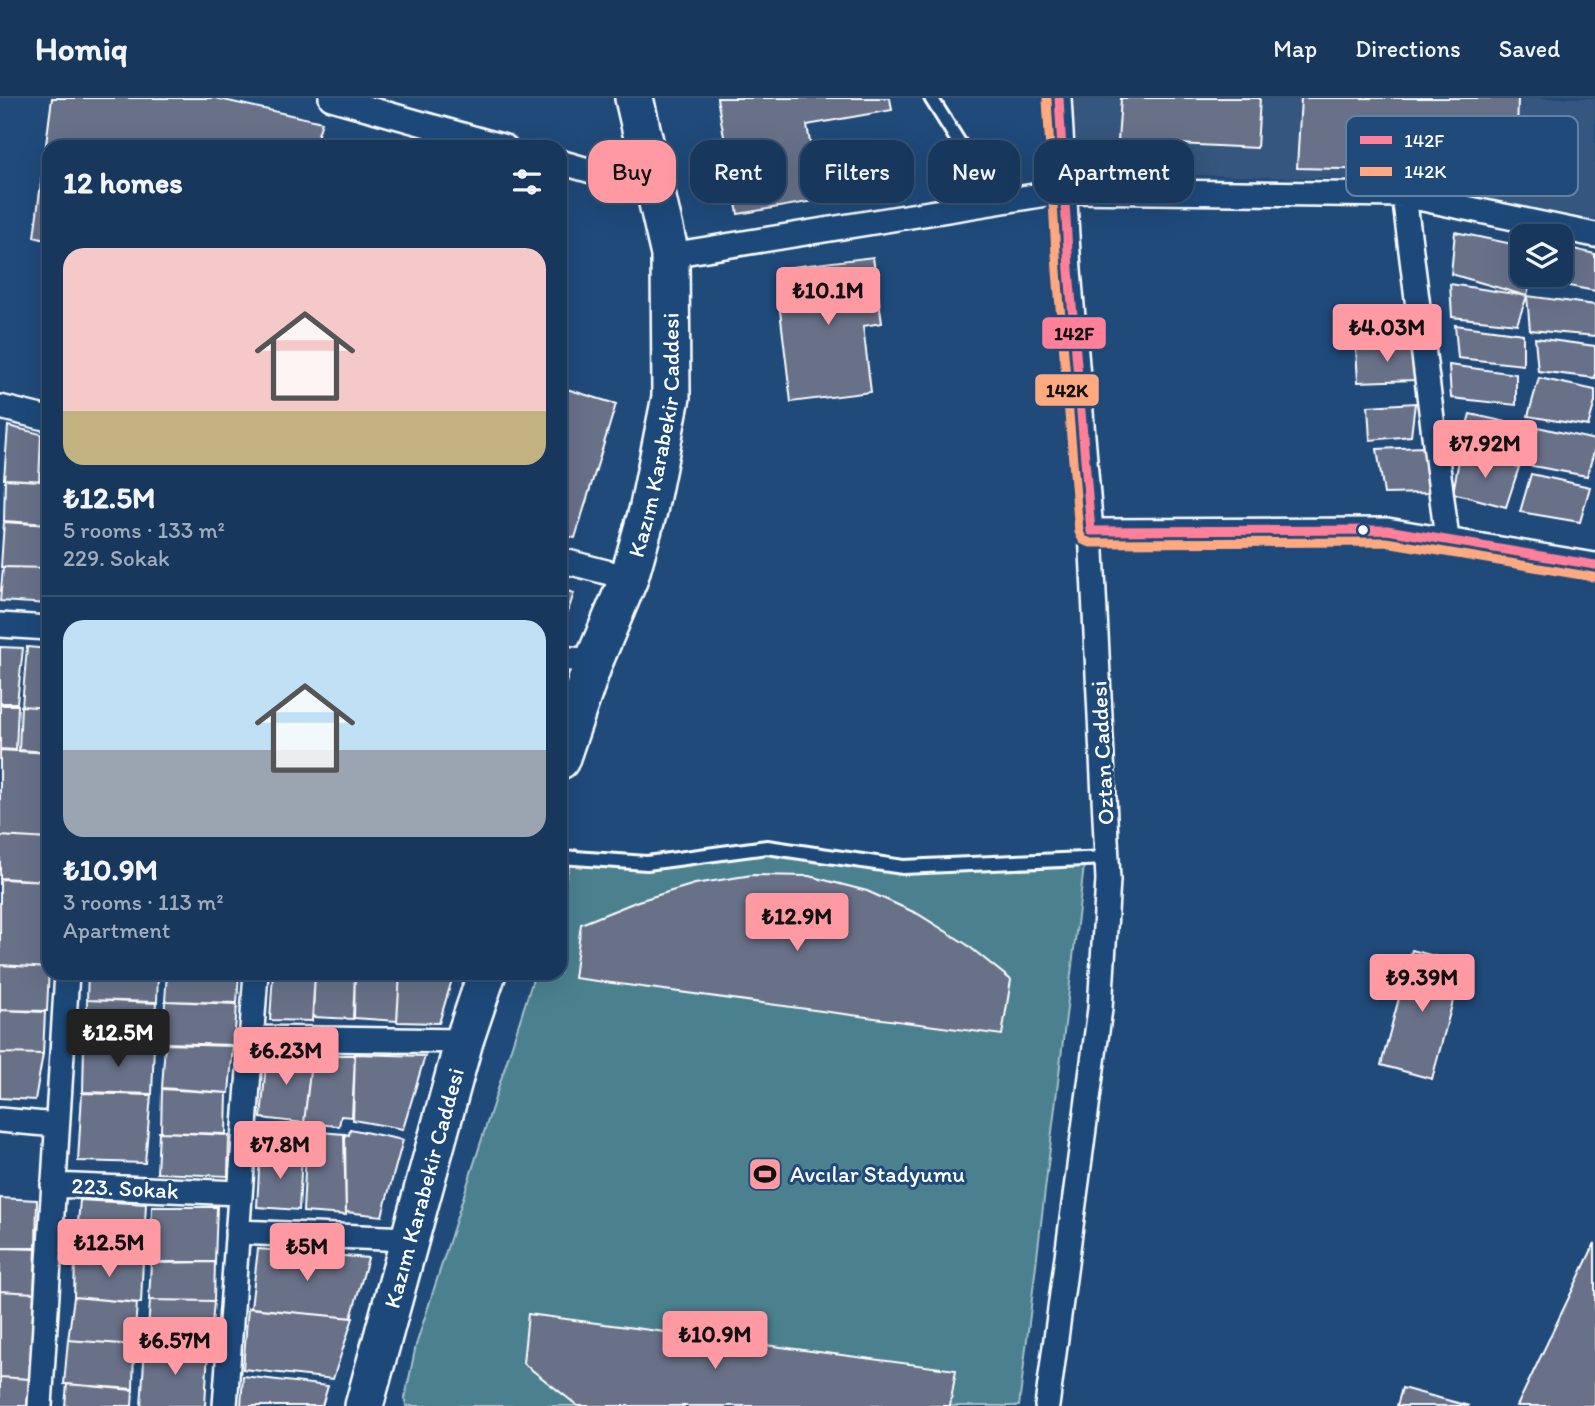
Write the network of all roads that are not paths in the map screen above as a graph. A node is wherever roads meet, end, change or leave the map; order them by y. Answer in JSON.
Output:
{"nodes":[{"id":1,"x":331,"y":98,"type":"edge"},
{"id":2,"x":634,"y":98,"type":"edge"},
{"id":3,"x":931,"y":98,"type":"edge"},
{"id":4,"x":1059,"y":98,"type":"edge"},
{"id":5,"x":480,"y":140,"type":"edge"},
{"id":6,"x":643,"y":140,"type":"edge"},
{"id":7,"x":957,"y":140,"type":"edge"},
{"id":8,"x":1062,"y":140,"type":"edge"},
{"id":9,"x":567,"y":165,"type":"edge"},
{"id":10,"x":588,"y":171,"type":"edge"},
{"id":11,"x":1194,"y":193,"type":"edge"},
{"id":12,"x":1346,"y":194,"type":"edge"},
{"id":13,"x":1404,"y":196,"type":"edge"},
{"id":14,"x":1409,"y":196,"type":"edge"},
{"id":15,"x":657,"y":203,"type":"edge"},
{"id":16,"x":991,"y":203,"type":"edge"},
{"id":17,"x":1066,"y":203,"type":"edge"},
{"id":18,"x":1595,"y":235,"type":"edge"},
{"id":19,"x":670,"y":255,"type":"junction"},
{"id":20,"x":0,"y":407,"type":"edge"},
{"id":21,"x":42,"y":417,"type":"edge"},
{"id":22,"x":1091,"y":531,"type":"junction"},
{"id":23,"x":1447,"y":539,"type":"junction"},
{"id":24,"x":567,"y":562,"type":"edge"},
{"id":25,"x":1595,"y":565,"type":"edge"},
{"id":26,"x":629,"y":578,"type":"junction"},
{"id":27,"x":0,"y":625,"type":"edge"},
{"id":28,"x":42,"y":628,"type":"edge"},
{"id":29,"x":577,"y":660,"type":"edge"},
{"id":30,"x":567,"y":719,"type":"edge"},
{"id":31,"x":567,"y":857,"type":"edge"},
{"id":32,"x":1107,"y":858,"type":"junction"},
{"id":33,"x":67,"y":980,"type":"edge"},
{"id":34,"x":255,"y":980,"type":"edge"},
{"id":35,"x":485,"y":980,"type":"edge"},
{"id":36,"x":250,"y":1038,"type":"junction"},
{"id":37,"x":464,"y":1041,"type":"junction"},
{"id":38,"x":0,"y":1120,"type":"edge"},
{"id":39,"x":57,"y":1125,"type":"junction"},
{"id":40,"x":53,"y":1185,"type":"junction"},
{"id":41,"x":239,"y":1193,"type":"junction"},
{"id":42,"x":237,"y":1233,"type":"junction"},
{"id":43,"x":409,"y":1239,"type":"junction"},
{"id":44,"x":40,"y":1406,"type":"edge"},
{"id":45,"x":225,"y":1406,"type":"edge"},
{"id":46,"x":364,"y":1406,"type":"edge"},
{"id":47,"x":1047,"y":1406,"type":"edge"}],
"edges":[{"from":1,"to":5,"type":"street"},
{"from":2,"to":6,"type":"main road","name":"Kazım Karabekir Caddesi"},
{"from":3,"to":7,"type":"lane"},
{"from":4,"to":8,"type":"street","name":"Oztan Caddesi"},
{"from":9,"to":10,"type":"street"},
{"from":11,"to":12,"type":"street"},
{"from":13,"to":23,"type":"street"},
{"from":14,"to":18,"type":"street"},
{"from":15,"to":19,"type":"main road","name":"Kazım Karabekir Caddesi"},
{"from":16,"to":19,"type":"street"},
{"from":17,"to":22,"type":"street","name":"Oztan Caddesi"},
{"from":19,"to":26,"type":"main road","name":"Kazım Karabekir Caddesi"},
{"from":20,"to":21,"type":"street"},
{"from":22,"to":23,"type":"street"},
{"from":22,"to":32,"type":"street","name":"Oztan Caddesi"},
{"from":23,"to":25,"type":"street"},
{"from":24,"to":26,"type":"street"},
{"from":26,"to":29,"type":"main road","name":"Kazım Karabekir Caddesi"},
{"from":27,"to":28,"type":"street"},
{"from":29,"to":30,"type":"main road","name":"Kazım Karabekir Caddesi"},
{"from":31,"to":32,"type":"lane"},
{"from":32,"to":47,"type":"street","name":"Oztan Caddesi"},
{"from":33,"to":39,"type":"street"},
{"from":34,"to":36,"type":"street"},
{"from":35,"to":37,"type":"main road","name":"Kazım Karabekir Caddesi"},
{"from":36,"to":37,"type":"street"},
{"from":36,"to":41,"type":"street"},
{"from":37,"to":43,"type":"main road","name":"Kazım Karabekir Caddesi"},
{"from":38,"to":39,"type":"street"},
{"from":39,"to":40,"type":"street"},
{"from":40,"to":41,"type":"street","name":"223. Sokak"},
{"from":40,"to":44,"type":"street"},
{"from":41,"to":42,"type":"street"},
{"from":42,"to":43,"type":"street"},
{"from":42,"to":45,"type":"street"},
{"from":43,"to":46,"type":"main road","name":"Kazım Karabekir Caddesi"}]}
